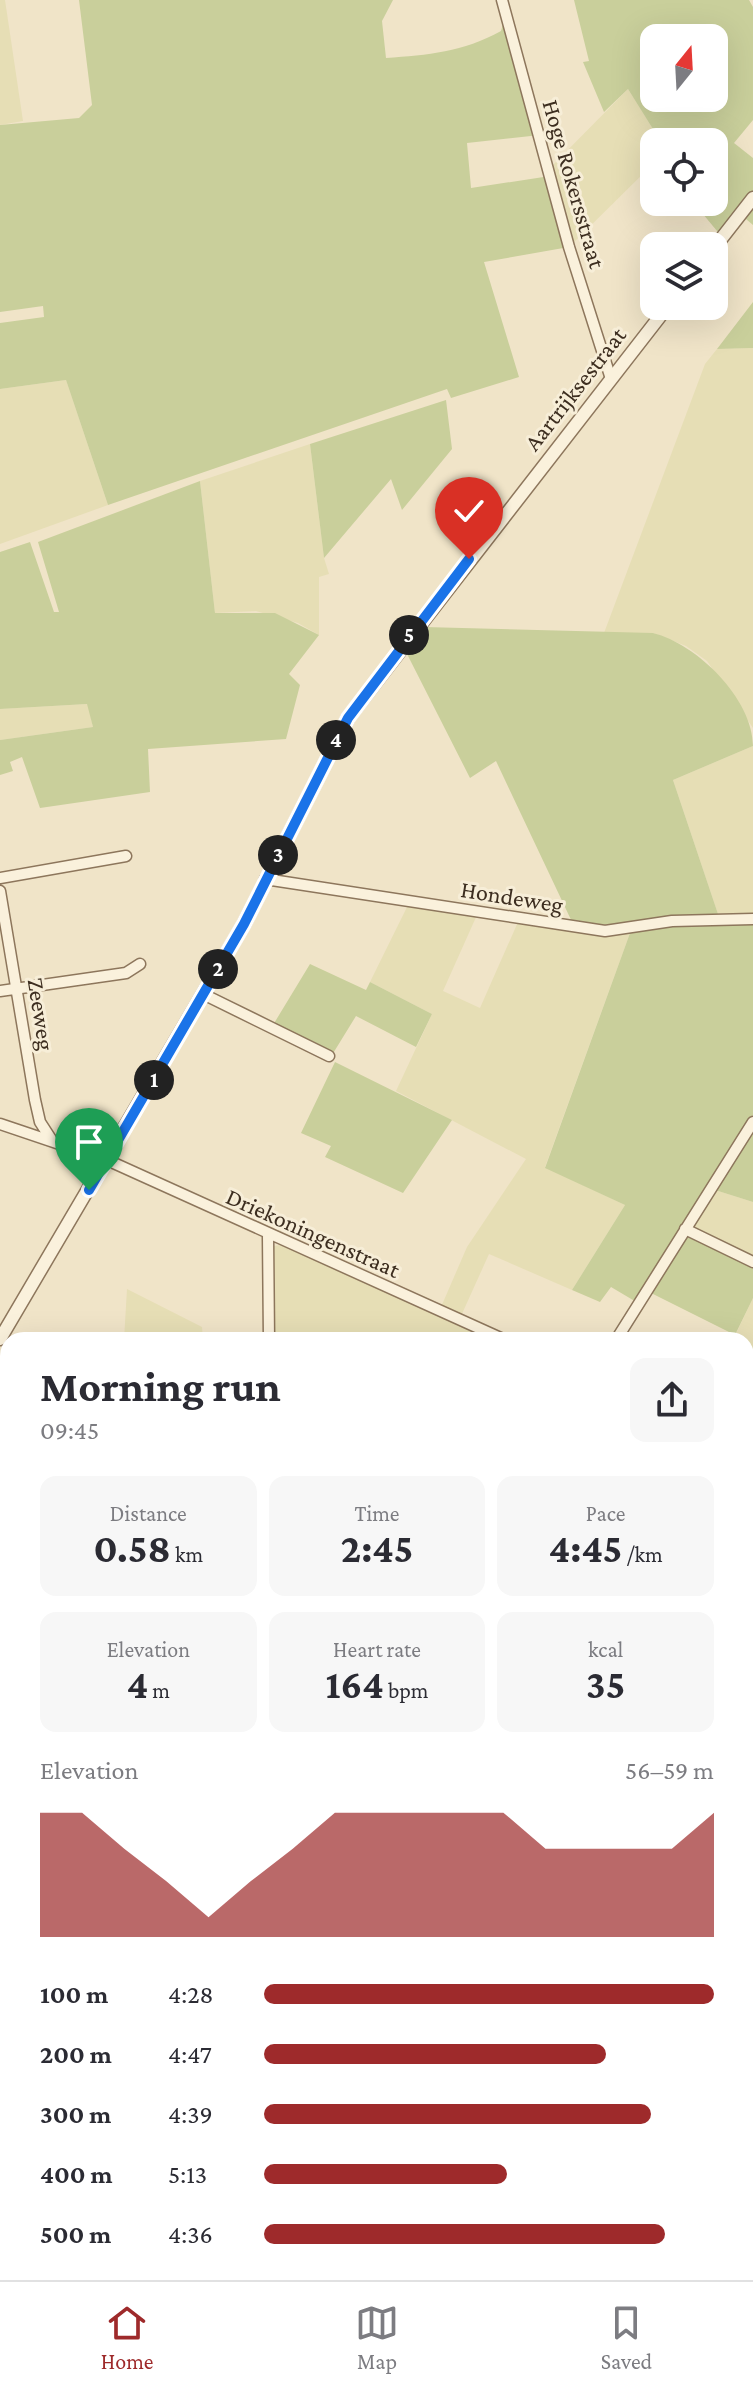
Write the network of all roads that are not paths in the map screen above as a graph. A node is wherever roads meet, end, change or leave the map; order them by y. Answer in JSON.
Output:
{"nodes":[{"id":1,"x":502,"y":0,"type":"edge"},
{"id":2,"x":753,"y":198,"type":"edge"},
{"id":3,"x":726,"y":232,"type":"edge"},
{"id":4,"x":657,"y":320,"type":"edge"},
{"id":5,"x":611,"y":379,"type":"junction"},
{"id":6,"x":126,"y":856,"type":"dead end"},
{"id":7,"x":0,"y":878,"type":"edge"},
{"id":8,"x":265,"y":879,"type":"junction"},
{"id":9,"x":0,"y":891,"type":"edge"},
{"id":10,"x":753,"y":919,"type":"edge"},
{"id":11,"x":140,"y":964,"type":"dead end"},
{"id":12,"x":17,"y":989,"type":"junction"},
{"id":13,"x":0,"y":991,"type":"edge"},
{"id":14,"x":203,"y":994,"type":"junction"},
{"id":15,"x":329,"y":1056,"type":"dead end"},
{"id":16,"x":753,"y":1122,"type":"edge"},
{"id":17,"x":0,"y":1124,"type":"edge"},
{"id":18,"x":51,"y":1139,"type":"junction"},
{"id":19,"x":107,"y":1160,"type":"junction"},
{"id":20,"x":685,"y":1229,"type":"junction"},
{"id":21,"x":268,"y":1236,"type":"junction"},
{"id":22,"x":753,"y":1262,"type":"edge"},
{"id":23,"x":4,"y":1332,"type":"edge"},
{"id":24,"x":269,"y":1332,"type":"edge"},
{"id":25,"x":487,"y":1332,"type":"edge"},
{"id":26,"x":621,"y":1332,"type":"edge"}],
"edges":[{"from":1,"to":5,"type":"street","name":"Hoge Rokersstraat"},
{"from":2,"to":3,"type":"street"},
{"from":4,"to":5,"type":"street","name":"Aartrijksestraat"},
{"from":5,"to":8,"type":"street","name":"Aartrijksestraat"},
{"from":6,"to":7,"type":"street"},
{"from":8,"to":10,"type":"street","name":"Hondeweg"},
{"from":8,"to":14,"type":"street","name":"Aartrijksestraat"},
{"from":9,"to":12,"type":"street","name":"Zeeweg"},
{"from":11,"to":12,"type":"street"},
{"from":12,"to":13,"type":"street"},
{"from":12,"to":18,"type":"street","name":"Zeeweg"},
{"from":14,"to":15,"type":"street"},
{"from":14,"to":19,"type":"street","name":"Aartrijksestraat"},
{"from":16,"to":20,"type":"street"},
{"from":17,"to":18,"type":"street","name":"Driekoningenstraat"},
{"from":18,"to":19,"type":"street","name":"Driekoningenstraat"},
{"from":19,"to":21,"type":"street","name":"Driekoningenstraat"},
{"from":19,"to":23,"type":"street","name":"Aartrijksestraat"},
{"from":20,"to":22,"type":"street"},
{"from":20,"to":26,"type":"street"},
{"from":21,"to":24,"type":"street"},
{"from":21,"to":25,"type":"street","name":"Driekoningenstraat"}]}
